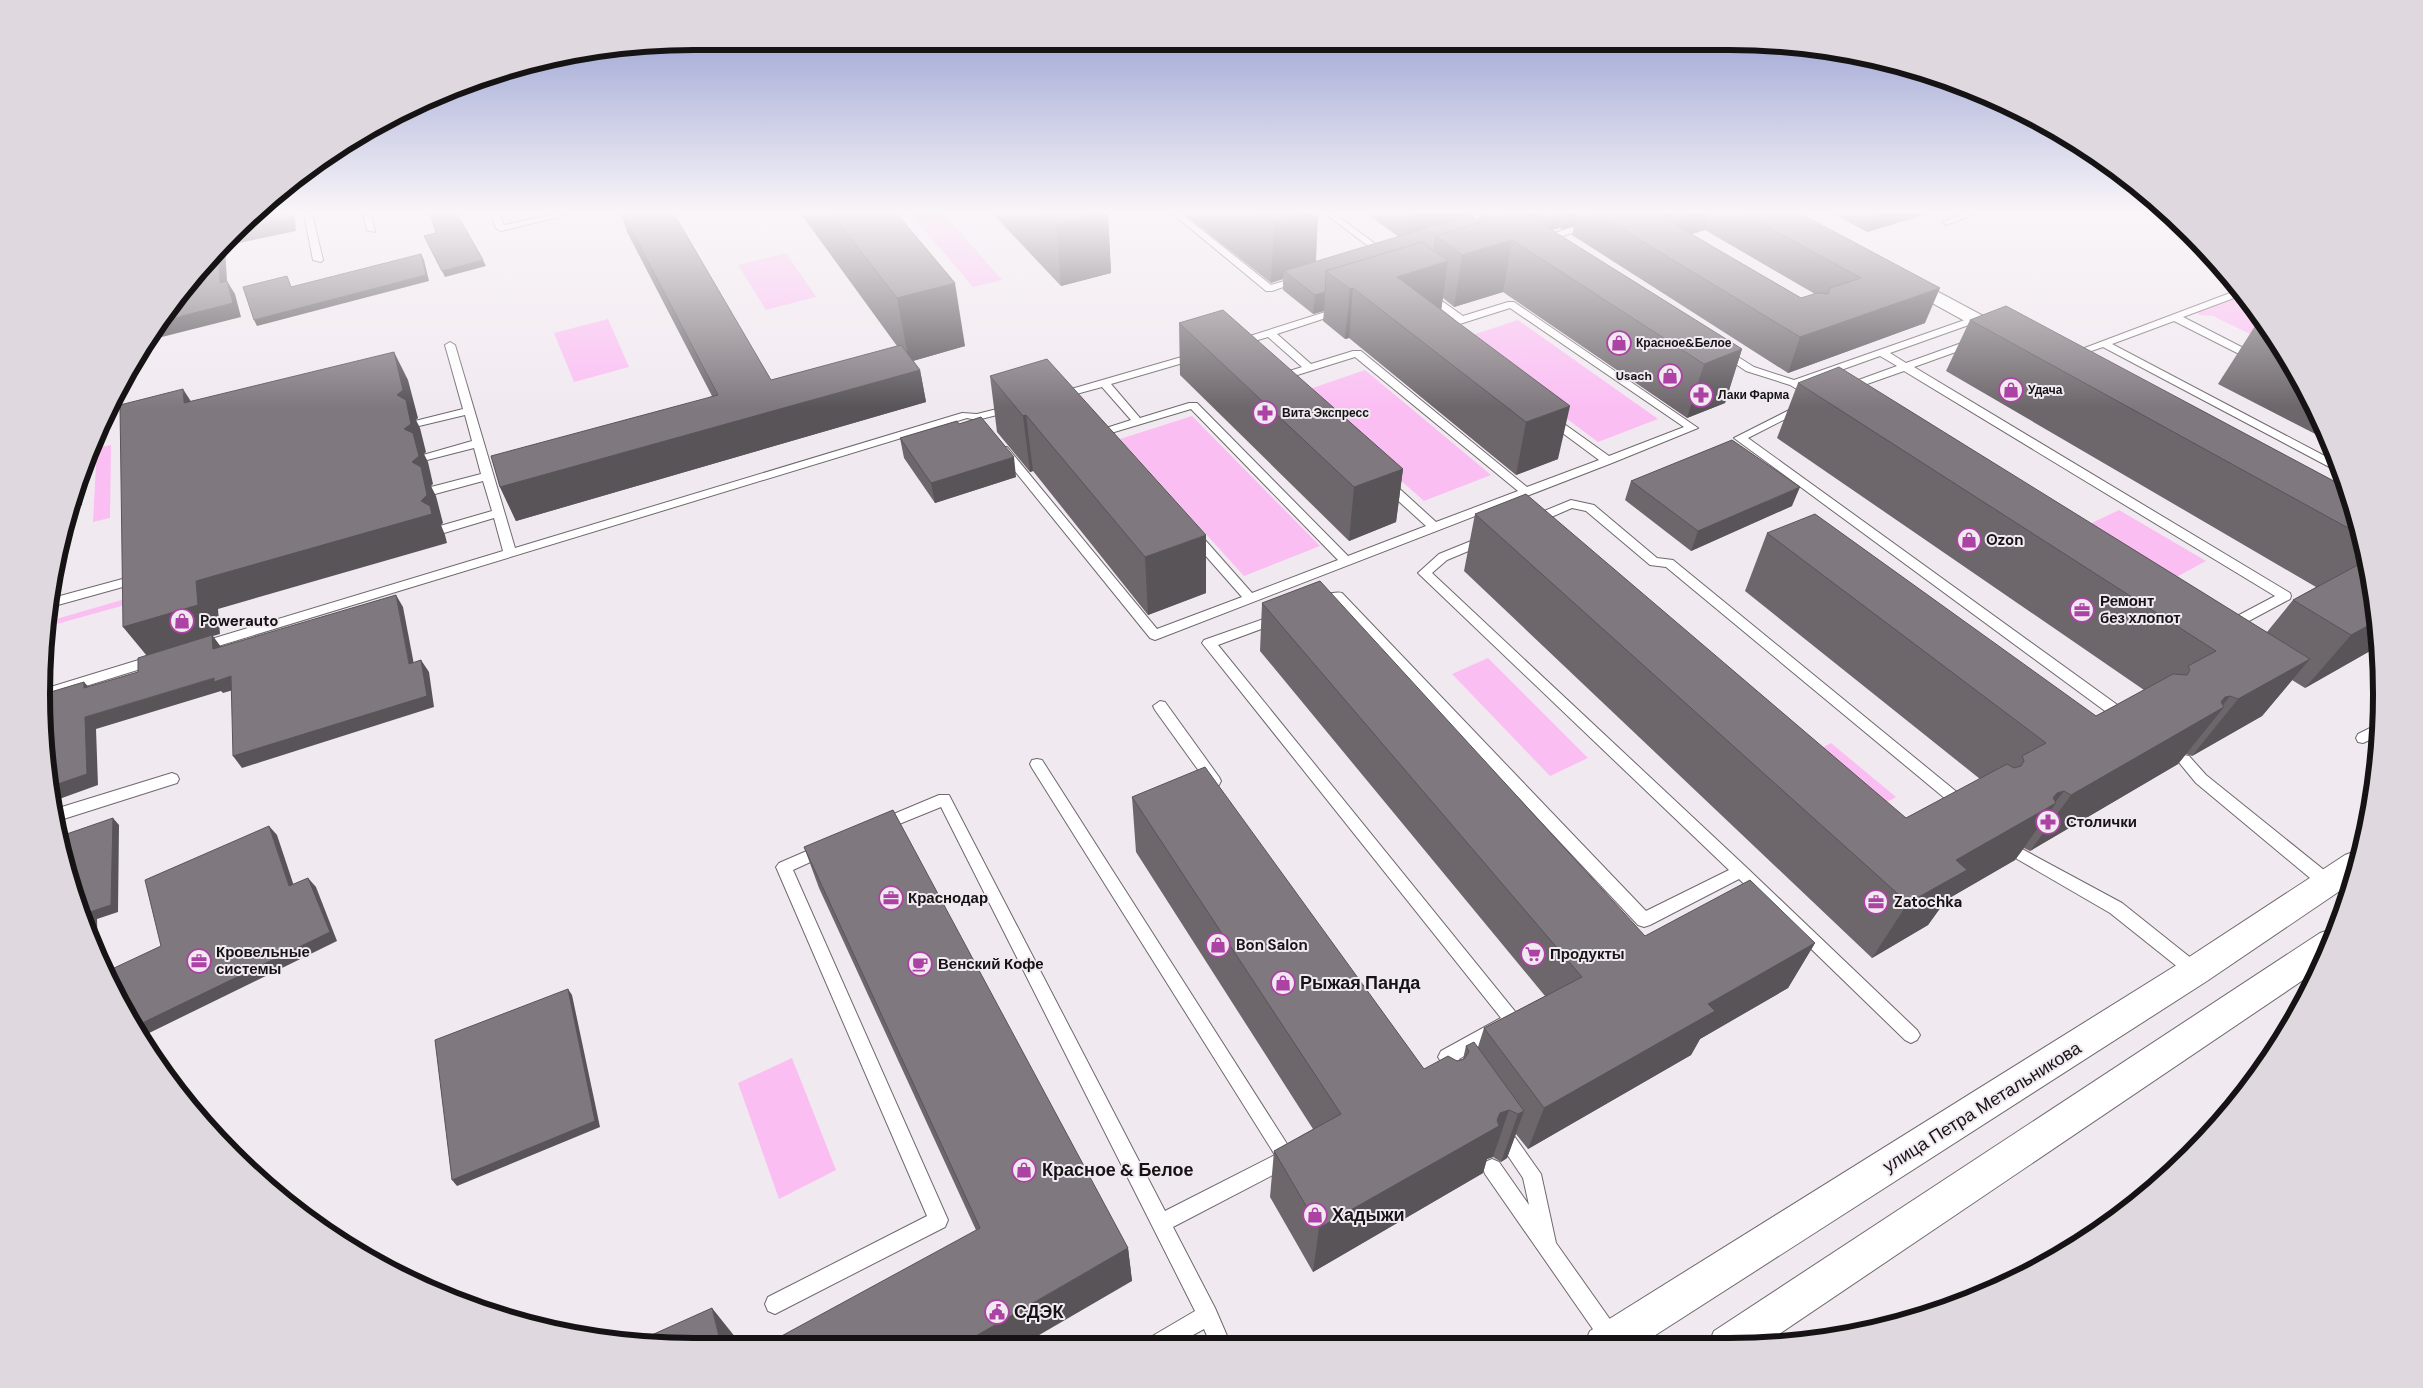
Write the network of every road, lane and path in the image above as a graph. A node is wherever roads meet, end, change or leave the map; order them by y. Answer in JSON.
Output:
{"nodes":[{"id":1,"x":1257,"y":279,"type":"edge"},
{"id":2,"x":1302,"y":279,"type":"edge"},
{"id":3,"x":1903,"y":279,"type":"edge"},
{"id":4,"x":1417,"y":286,"type":"edge"},
{"id":5,"x":2234,"y":294,"type":"edge"},
{"id":6,"x":1353,"y":306,"type":"edge"},
{"id":7,"x":2175,"y":317,"type":"junction"},
{"id":8,"x":1976,"y":319,"type":"junction"},
{"id":9,"x":1461,"y":320,"type":"junction"},
{"id":10,"x":2000,"y":332,"type":"junction"},
{"id":11,"x":1270,"y":333,"type":"junction"},
{"id":12,"x":1446,"y":341,"type":"edge"},
{"id":13,"x":2103,"y":343,"type":"junction"},
{"id":14,"x":450,"y":345,"type":"dead end"},
{"id":15,"x":2023,"y":345,"type":"edge"},
{"id":16,"x":1224,"y":347,"type":"edge"},
{"id":17,"x":1717,"y":348,"type":"edge"},
{"id":18,"x":1851,"y":350,"type":"edge"},
{"id":19,"x":1206,"y":352,"type":"edge"},
{"id":20,"x":1881,"y":352,"type":"junction"},
{"id":21,"x":1865,"y":358,"type":"junction"},
{"id":22,"x":2058,"y":360,"type":"joint"},
{"id":23,"x":2262,"y":361,"type":"edge"},
{"id":24,"x":1905,"y":367,"type":"junction"},
{"id":25,"x":1309,"y":368,"type":"junction"},
{"id":26,"x":2080,"y":376,"type":"edge"},
{"id":27,"x":1794,"y":383,"type":"junction"},
{"id":28,"x":1105,"y":384,"type":"junction"},
{"id":29,"x":1279,"y":386,"type":"edge"},
{"id":30,"x":1050,"y":398,"type":"edge"},
{"id":31,"x":1826,"y":398,"type":"junction"},
{"id":32,"x":1022,"y":405,"type":"edge"},
{"id":33,"x":469,"y":410,"type":"junction"},
{"id":34,"x":1538,"y":410,"type":"edge"},
{"id":35,"x":1138,"y":422,"type":"junction"},
{"id":36,"x":419,"y":423,"type":"dead end"},
{"id":37,"x":995,"y":440,"type":"edge"},
{"id":38,"x":478,"y":443,"type":"junction"},
{"id":39,"x":1117,"y":447,"type":"edge"},
{"id":40,"x":427,"y":457,"type":"dead end"},
{"id":41,"x":1608,"y":462,"type":"junction"},
{"id":42,"x":2330,"y":463,"type":"edge"},
{"id":43,"x":1375,"y":474,"type":"edge"},
{"id":44,"x":487,"y":476,"type":"junction"},
{"id":45,"x":435,"y":490,"type":"dead end"},
{"id":46,"x":1526,"y":492,"type":"junction"},
{"id":47,"x":498,"y":513,"type":"junction"},
{"id":48,"x":1522,"y":524,"type":"edge"},
{"id":49,"x":1187,"y":526,"type":"edge"},
{"id":50,"x":1434,"y":527,"type":"junction"},
{"id":51,"x":444,"y":529,"type":"dead end"},
{"id":52,"x":1496,"y":535,"type":"edge"},
{"id":53,"x":510,"y":553,"type":"junction"},
{"id":54,"x":1346,"y":561,"type":"junction"},
{"id":55,"x":126,"y":582,"type":"edge"},
{"id":56,"x":1250,"y":598,"type":"junction"},
{"id":57,"x":57,"y":601,"type":"edge"},
{"id":58,"x":1310,"y":606,"type":"edge"},
{"id":59,"x":1292,"y":613,"type":"edge"},
{"id":60,"x":2217,"y":632,"type":"edge"},
{"id":61,"x":186,"y":651,"type":"edge"},
{"id":62,"x":168,"y":656,"type":"edge"},
{"id":63,"x":50,"y":692,"type":"edge"},
{"id":64,"x":1160,"y":706,"type":"dead end"},
{"id":65,"x":2138,"y":727,"type":"edge"},
{"id":66,"x":2372,"y":733,"type":"edge"},
{"id":67,"x":2363,"y":738,"type":"dead end"},
{"id":68,"x":2184,"y":760,"type":"edge"},
{"id":69,"x":1037,"y":764,"type":"dead end"},
{"id":70,"x":172,"y":779,"type":"dead end"},
{"id":71,"x":1224,"y":794,"type":"edge"},
{"id":72,"x":61,"y":813,"type":"edge"},
{"id":73,"x":1976,"y":817,"type":"edge"},
{"id":74,"x":864,"y":833,"type":"edge"},
{"id":75,"x":837,"y":844,"type":"edge"},
{"id":76,"x":2022,"y":855,"type":"edge"},
{"id":77,"x":1741,"y":871,"type":"junction"},
{"id":78,"x":2342,"y":873,"type":"edge"},
{"id":79,"x":2319,"y":950,"type":"edge"},
{"id":80,"x":2195,"y":971,"type":"junction"},
{"id":81,"x":1911,"y":1035,"type":"dead end"},
{"id":82,"x":1464,"y":1080,"type":"edge"},
{"id":83,"x":1492,"y":1120,"type":"edge"},
{"id":84,"x":1492,"y":1168,"type":"edge"},
{"id":85,"x":1160,"y":1224,"type":"junction"},
{"id":86,"x":1548,"y":1249,"type":"junction"},
{"id":87,"x":776,"y":1304,"type":"dead end"},
{"id":88,"x":1208,"y":1316,"type":"junction"},
{"id":89,"x":1169,"y":1338,"type":"edge"},
{"id":90,"x":1218,"y":1338,"type":"edge"},
{"id":91,"x":1605,"y":1338,"type":"edge"},
{"id":92,"x":1616,"y":1338,"type":"edge"},
{"id":93,"x":1739,"y":1338,"type":"edge"}],
"edges":[{"from":1,"to":2,"type":"lane"},
{"from":3,"to":8,"type":"main road"},
{"from":4,"to":9,"type":"lane"},
{"from":5,"to":7,"type":"lane"},
{"from":6,"to":11,"type":"lane"},
{"from":7,"to":13,"type":"lane"},
{"from":7,"to":23,"type":"lane"},
{"from":8,"to":10,"type":"main road"},
{"from":8,"to":20,"type":"lane"},
{"from":9,"to":12,"type":"lane"},
{"from":9,"to":41,"type":"lane"},
{"from":10,"to":15,"type":"main road"},
{"from":10,"to":24,"type":"lane"},
{"from":11,"to":16,"type":"lane"},
{"from":11,"to":25,"type":"lane"},
{"from":13,"to":22,"type":"lane"},
{"from":13,"to":42,"type":"lane"},
{"from":14,"to":33,"type":"lane"},
{"from":17,"to":27,"type":"lane"},
{"from":18,"to":21,"type":"lane"},
{"from":19,"to":28,"type":"lane"},
{"from":20,"to":21,"type":"lane"},
{"from":20,"to":24,"type":"lane"},
{"from":21,"to":27,"type":"lane"},
{"from":22,"to":26,"type":"main road"},
{"from":24,"to":31,"type":"lane"},
{"from":24,"to":60,"type":"lane"},
{"from":25,"to":29,"type":"lane"},
{"from":25,"to":46,"type":"lane"},
{"from":27,"to":31,"type":"lane"},
{"from":28,"to":30,"type":"lane"},
{"from":28,"to":35,"type":"lane"},
{"from":31,"to":65,"type":"lane"},
{"from":32,"to":53,"type":"lane"},
{"from":33,"to":36,"type":"lane"},
{"from":33,"to":38,"type":"lane"},
{"from":34,"to":41,"type":"lane"},
{"from":35,"to":39,"type":"lane"},
{"from":35,"to":54,"type":"lane"},
{"from":37,"to":56,"type":"lane"},
{"from":38,"to":40,"type":"lane"},
{"from":38,"to":44,"type":"lane"},
{"from":41,"to":46,"type":"lane"},
{"from":43,"to":50,"type":"lane"},
{"from":44,"to":45,"type":"lane"},
{"from":44,"to":47,"type":"lane"},
{"from":46,"to":50,"type":"lane"},
{"from":47,"to":51,"type":"lane"},
{"from":47,"to":53,"type":"lane"},
{"from":48,"to":73,"type":"lane"},
{"from":49,"to":56,"type":"lane"},
{"from":50,"to":54,"type":"lane"},
{"from":52,"to":77,"type":"lane"},
{"from":53,"to":61,"type":"lane"},
{"from":54,"to":56,"type":"lane"},
{"from":55,"to":57,"type":"lane"},
{"from":58,"to":77,"type":"lane"},
{"from":59,"to":82,"type":"lane"},
{"from":62,"to":63,"type":"lane"},
{"from":64,"to":71,"type":"lane"},
{"from":66,"to":67,"type":"lane"},
{"from":68,"to":78,"type":"lane"},
{"from":69,"to":85,"type":"lane"},
{"from":70,"to":72,"type":"lane"},
{"from":74,"to":85,"type":"lane"},
{"from":75,"to":87,"type":"lane"},
{"from":76,"to":80,"type":"lane"},
{"from":77,"to":81,"type":"lane"},
{"from":78,"to":80,"type":"main road","name":"улица Петра Метальникова"},
{"from":79,"to":93,"type":"main road"},
{"from":80,"to":92,"type":"main road","name":"улица Петра Метальникова"},
{"from":83,"to":86,"type":"lane"},
{"from":84,"to":86,"type":"lane"},
{"from":85,"to":88,"type":"lane"},
{"from":86,"to":91,"type":"lane"},
{"from":88,"to":89,"type":"lane"},
{"from":88,"to":90,"type":"lane"}]}
